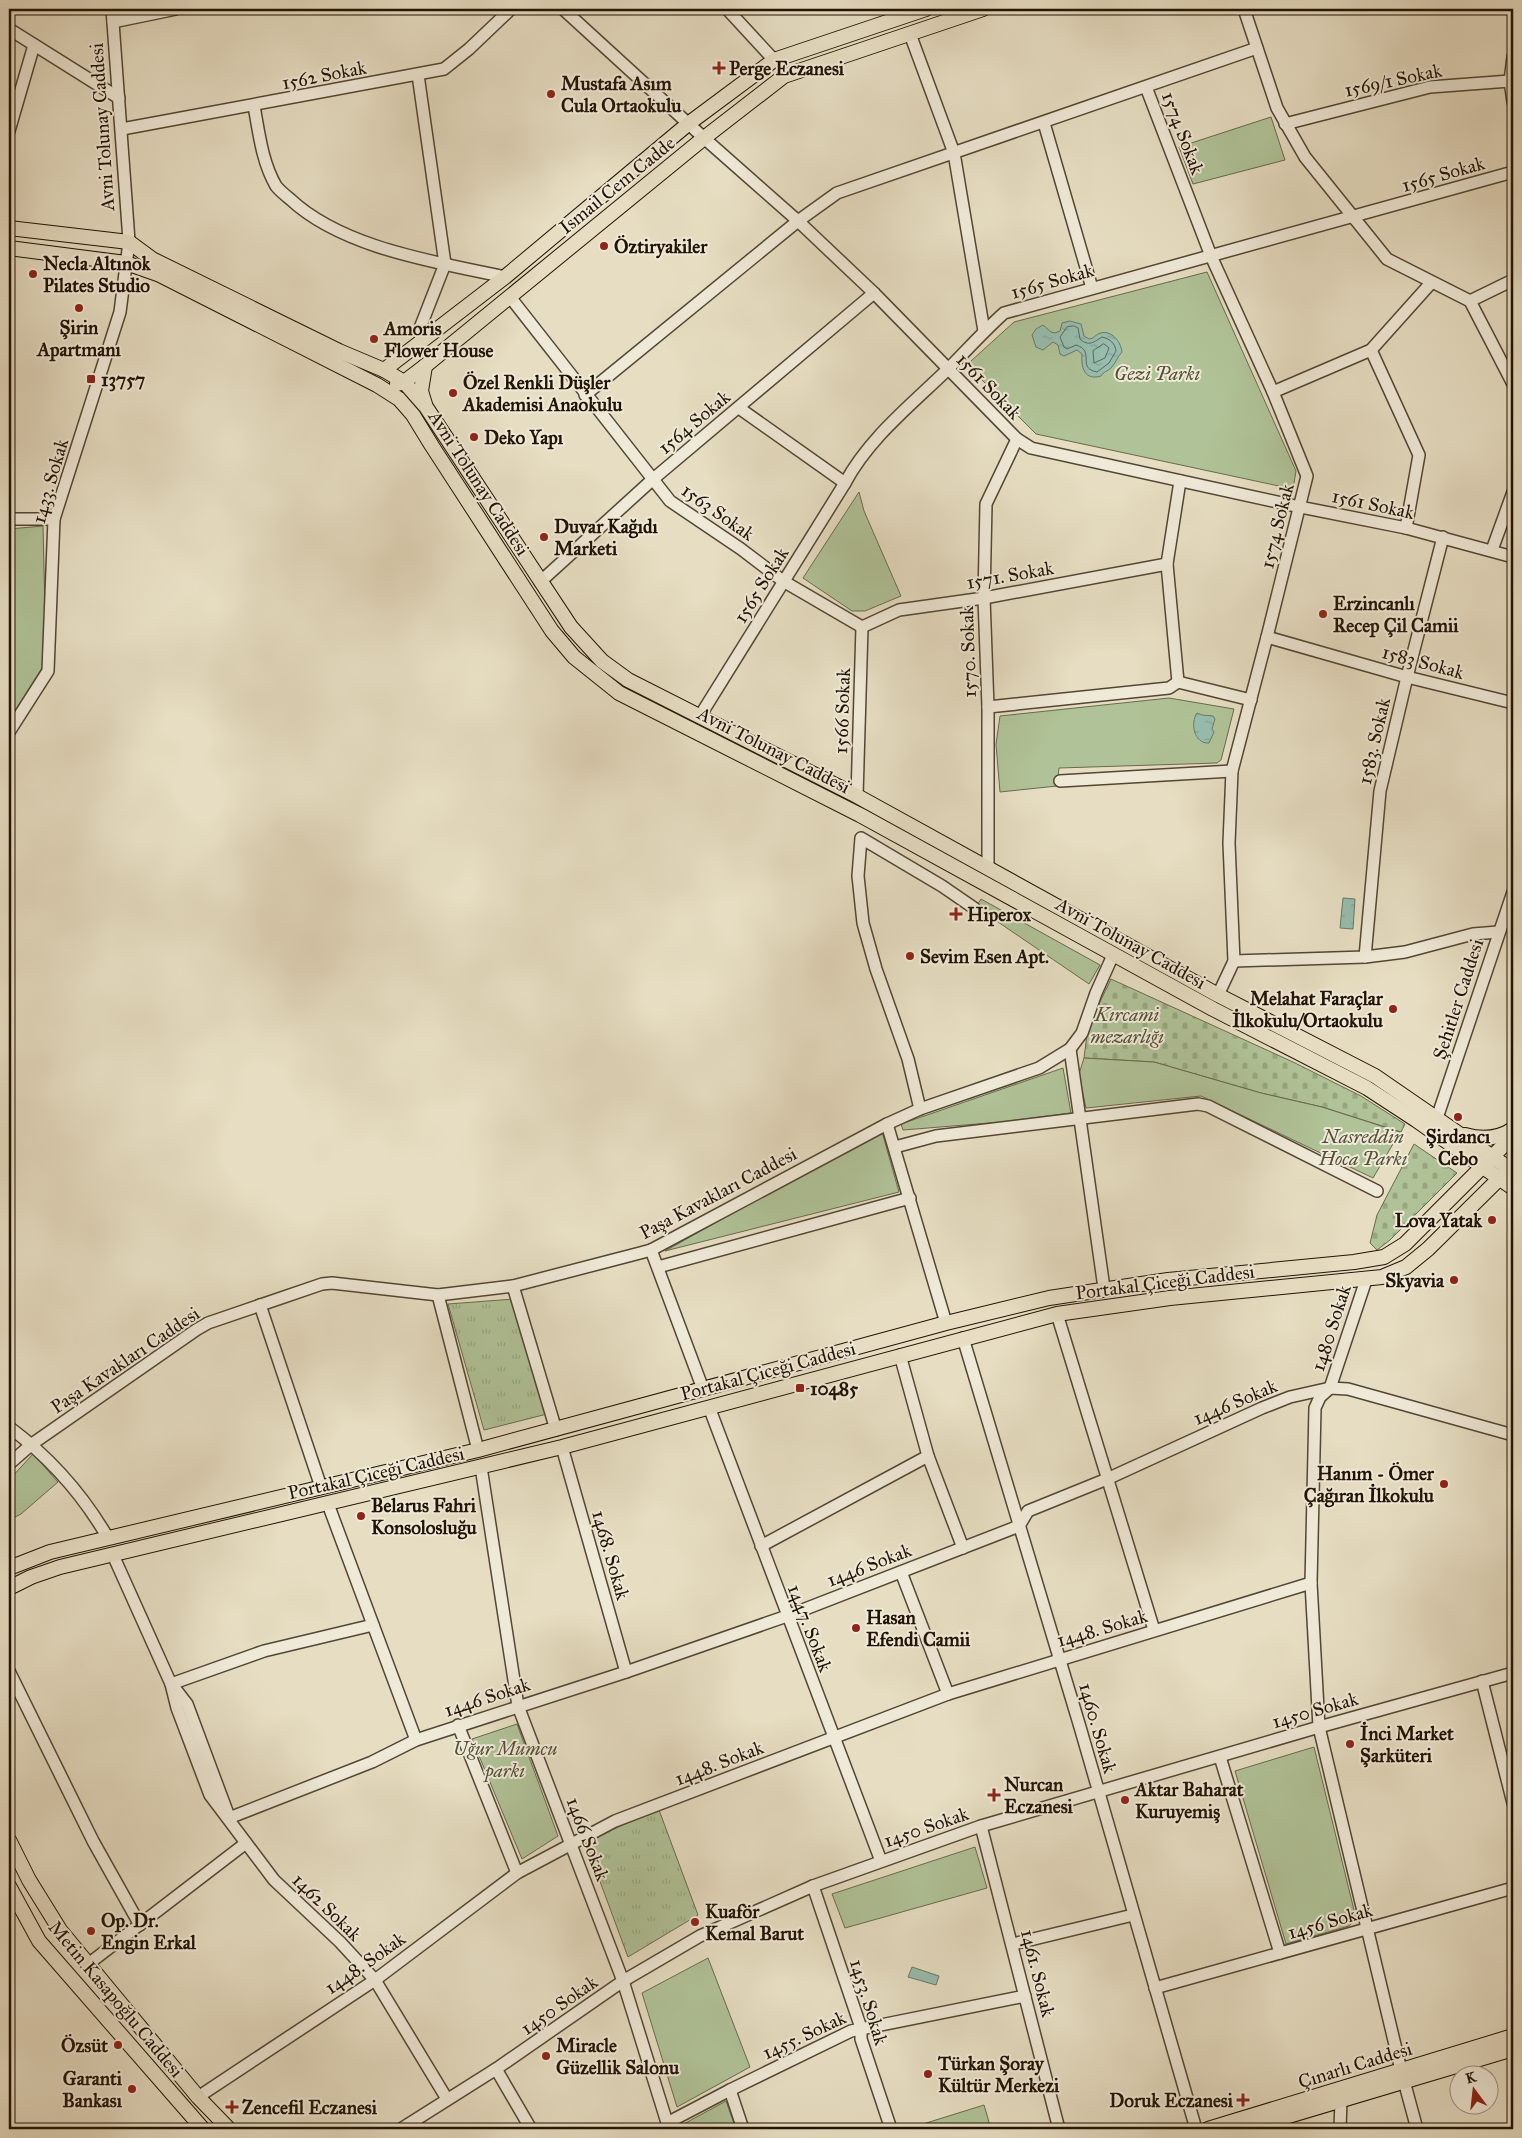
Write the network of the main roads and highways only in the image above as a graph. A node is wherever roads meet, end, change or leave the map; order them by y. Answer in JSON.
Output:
{"nodes":[{"id":1,"x":926,"y":9,"type":"edge"},
{"id":2,"x":983,"y":9,"type":"edge"},
{"id":3,"x":904,"y":12,"type":"edge"},
{"id":4,"x":9,"y":228,"type":"edge"},
{"id":5,"x":9,"y":248,"type":"edge"},
{"id":6,"x":425,"y":366,"type":"junction"},
{"id":7,"x":384,"y":370,"type":"junction"},
{"id":8,"x":404,"y":382,"type":"junction"},
{"id":9,"x":377,"y":385,"type":"junction"},
{"id":10,"x":426,"y":407,"type":"junction"},
{"id":11,"x":1513,"y":1129,"type":"edge"},
{"id":12,"x":1459,"y":1133,"type":"junction"},
{"id":13,"x":1513,"y":1136,"type":"edge"},
{"id":14,"x":1493,"y":1157,"type":"junction"},
{"id":15,"x":1482,"y":1167,"type":"junction"},
{"id":16,"x":1509,"y":1170,"type":"edge"},
{"id":17,"x":1513,"y":1188,"type":"edge"},
{"id":18,"x":9,"y":1568,"type":"edge"},
{"id":19,"x":9,"y":1588,"type":"edge"},
{"id":20,"x":9,"y":1840,"type":"edge"},
{"id":21,"x":9,"y":1886,"type":"edge"},
{"id":22,"x":1513,"y":2036,"type":"edge"},
{"id":23,"x":1513,"y":2049,"type":"edge"},
{"id":24,"x":1403,"y":2076,"type":"junction"},
{"id":25,"x":203,"y":2129,"type":"edge"},
{"id":26,"x":228,"y":2129,"type":"edge"},
{"id":27,"x":1208,"y":2129,"type":"edge"},
{"id":28,"x":1245,"y":2129,"type":"edge"}],
"edges":[{"from":1,"to":3,"type":"main road","name":"Ismail Cem Cadde"},
{"from":2,"to":6,"type":"main road","name":"Ismail Cem Cadde"},
{"from":3,"to":7,"type":"main road","name":"Ismail Cem Cadde"},
{"from":4,"to":7,"type":"main road","name":"Avni Tolunay Caddesi"},
{"from":5,"to":9,"type":"main road","name":"Avni Tolunay Caddesi"},
{"from":6,"to":8,"type":"main road","name":"Ismail Cem Cadde"},
{"from":6,"to":10,"type":"main road"},
{"from":7,"to":8,"type":"main road","name":"Avni Tolunay Caddesi"},
{"from":8,"to":9,"type":"main road","name":"Ismail Cem Cadde"},
{"from":8,"to":10,"type":"main road","name":"Avni Tolunay Caddesi"},
{"from":9,"to":15,"type":"main road","name":"Avni Tolunay Caddesi"},
{"from":10,"to":12,"type":"main road","name":"Avni Tolunay Caddesi"},
{"from":11,"to":12,"type":"main road"},
{"from":12,"to":14,"type":"main road","name":"Avni Tolunay Caddesi"},
{"from":13,"to":14,"type":"main road","name":"Portakal Çiceği Caddesi"},
{"from":14,"to":15,"type":"main road","name":"Portakal Çiceği Caddesi"},
{"from":14,"to":16,"type":"main road","name":"Avni Tolunay Caddesi"},
{"from":15,"to":16,"type":"main road","name":"Avni Tolunay Caddesi"},
{"from":15,"to":18,"type":"main road","name":"Portakal Çiceği Caddesi"},
{"from":16,"to":17,"type":"main road","name":"Avni Tolunay Caddesi"},
{"from":16,"to":19,"type":"main road","name":"Portakal Çiceği Caddesi"},
{"from":20,"to":26,"type":"main road","name":"Metin Kasapoğlu Caddesi"},
{"from":21,"to":25,"type":"main road","name":"Metin Kasapoğlu Caddesi"},
{"from":22,"to":24,"type":"main road","name":"Çınarlı Caddesi"},
{"from":23,"to":24,"type":"main road","name":"Çınarlı Caddesi"},
{"from":24,"to":27,"type":"main road","name":"Çınarlı Caddesi"},
{"from":24,"to":28,"type":"main road","name":"Çınarlı Caddesi"}]}
